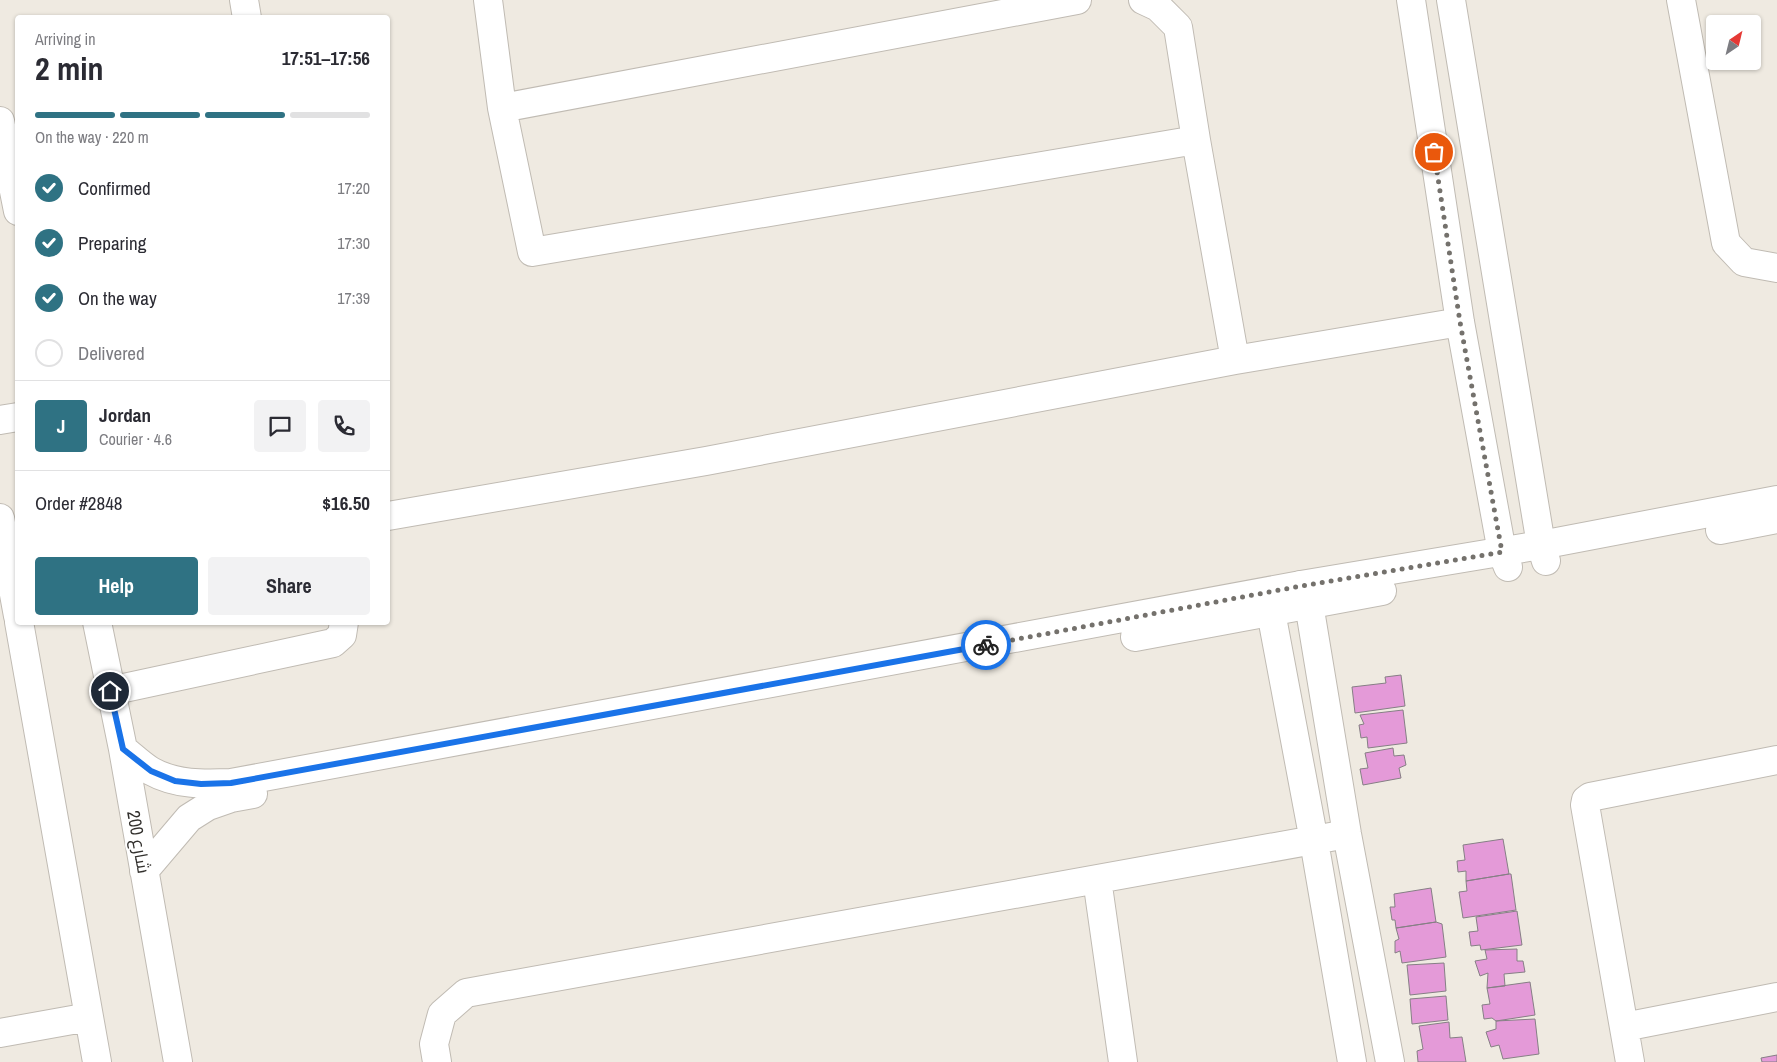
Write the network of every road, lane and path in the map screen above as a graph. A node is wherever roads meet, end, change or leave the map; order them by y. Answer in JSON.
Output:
{"nodes":[{"id":1,"x":244,"y":0,"type":"edge"},
{"id":2,"x":488,"y":0,"type":"edge"},
{"id":3,"x":1077,"y":0,"type":"edge"},
{"id":4,"x":1143,"y":0,"type":"edge"},
{"id":5,"x":1411,"y":0,"type":"edge"},
{"id":6,"x":1451,"y":0,"type":"edge"},
{"id":7,"x":1680,"y":0,"type":"edge"},
{"id":8,"x":246,"y":15,"type":"edge"},
{"id":9,"x":502,"y":108,"type":"junction"},
{"id":10,"x":0,"y":120,"type":"edge"},
{"id":11,"x":1196,"y":140,"type":"junction"},
{"id":12,"x":15,"y":196,"type":"edge"},
{"id":13,"x":1777,"y":268,"type":"edge"},
{"id":14,"x":1460,"y":322,"type":"junction"},
{"id":15,"x":1234,"y":360,"type":"junction"},
{"id":16,"x":15,"y":418,"type":"edge"},
{"id":17,"x":0,"y":420,"type":"edge"},
{"id":18,"x":1777,"y":500,"type":"edge"},
{"id":19,"x":390,"y":516,"type":"edge"},
{"id":20,"x":0,"y":518,"type":"edge"},
{"id":21,"x":1777,"y":520,"type":"edge"},
{"id":22,"x":1543,"y":553,"type":"junction"},
{"id":23,"x":1505,"y":560,"type":"junction"},
{"id":24,"x":1305,"y":595,"type":"junction"},
{"id":25,"x":15,"y":600,"type":"edge"},
{"id":26,"x":1267,"y":603,"type":"junction"},
{"id":27,"x":20,"y":625,"type":"edge"},
{"id":28,"x":98,"y":625,"type":"edge"},
{"id":29,"x":344,"y":625,"type":"edge"},
{"id":30,"x":110,"y":691,"type":"junction"},
{"id":31,"x":123,"y":749,"type":"junction"},
{"id":32,"x":1777,"y":760,"type":"edge"},
{"id":33,"x":1347,"y":834,"type":"junction"},
{"id":34,"x":1314,"y":841,"type":"junction"},
{"id":35,"x":144,"y":871,"type":"junction"},
{"id":36,"x":1097,"y":879,"type":"junction"},
{"id":37,"x":1777,"y":997,"type":"edge"},
{"id":38,"x":89,"y":1017,"type":"junction"},
{"id":39,"x":1624,"y":1027,"type":"junction"},
{"id":40,"x":0,"y":1033,"type":"edge"},
{"id":41,"x":97,"y":1062,"type":"edge"},
{"id":42,"x":178,"y":1062,"type":"edge"},
{"id":43,"x":437,"y":1062,"type":"edge"},
{"id":44,"x":1124,"y":1062,"type":"edge"},
{"id":45,"x":1352,"y":1062,"type":"edge"},
{"id":46,"x":1390,"y":1062,"type":"edge"},
{"id":47,"x":1630,"y":1062,"type":"edge"}],
"edges":[{"from":1,"to":8,"type":"street"},
{"from":2,"to":9,"type":"street"},
{"from":3,"to":9,"type":"street"},
{"from":4,"to":11,"type":"street"},
{"from":5,"to":14,"type":"street"},
{"from":6,"to":22,"type":"street"},
{"from":7,"to":13,"type":"street"},
{"from":9,"to":11,"type":"street"},
{"from":10,"to":12,"type":"street"},
{"from":11,"to":15,"type":"street"},
{"from":14,"to":15,"type":"street"},
{"from":14,"to":23,"type":"street"},
{"from":15,"to":19,"type":"street"},
{"from":16,"to":17,"type":"street"},
{"from":18,"to":22,"type":"street"},
{"from":20,"to":25,"type":"street"},
{"from":21,"to":22,"type":"street"},
{"from":22,"to":23,"type":"street"},
{"from":23,"to":24,"type":"street"},
{"from":24,"to":26,"type":"street"},
{"from":24,"to":33,"type":"street"},
{"from":26,"to":31,"type":"street"},
{"from":26,"to":34,"type":"street"},
{"from":26,"to":35,"type":"street"},
{"from":27,"to":38,"type":"street"},
{"from":28,"to":30,"type":"street","name":"شارع 200"},
{"from":29,"to":30,"type":"street"},
{"from":30,"to":31,"type":"street","name":"شارع 200"},
{"from":31,"to":35,"type":"street","name":"شارع 200"},
{"from":32,"to":39,"type":"street"},
{"from":33,"to":34,"type":"street"},
{"from":33,"to":46,"type":"street"},
{"from":34,"to":36,"type":"street"},
{"from":34,"to":45,"type":"street"},
{"from":35,"to":42,"type":"street","name":"شارع 200"},
{"from":36,"to":43,"type":"street"},
{"from":36,"to":44,"type":"street"},
{"from":37,"to":39,"type":"street"},
{"from":38,"to":40,"type":"street"},
{"from":38,"to":41,"type":"street"},
{"from":39,"to":47,"type":"street"}]}
